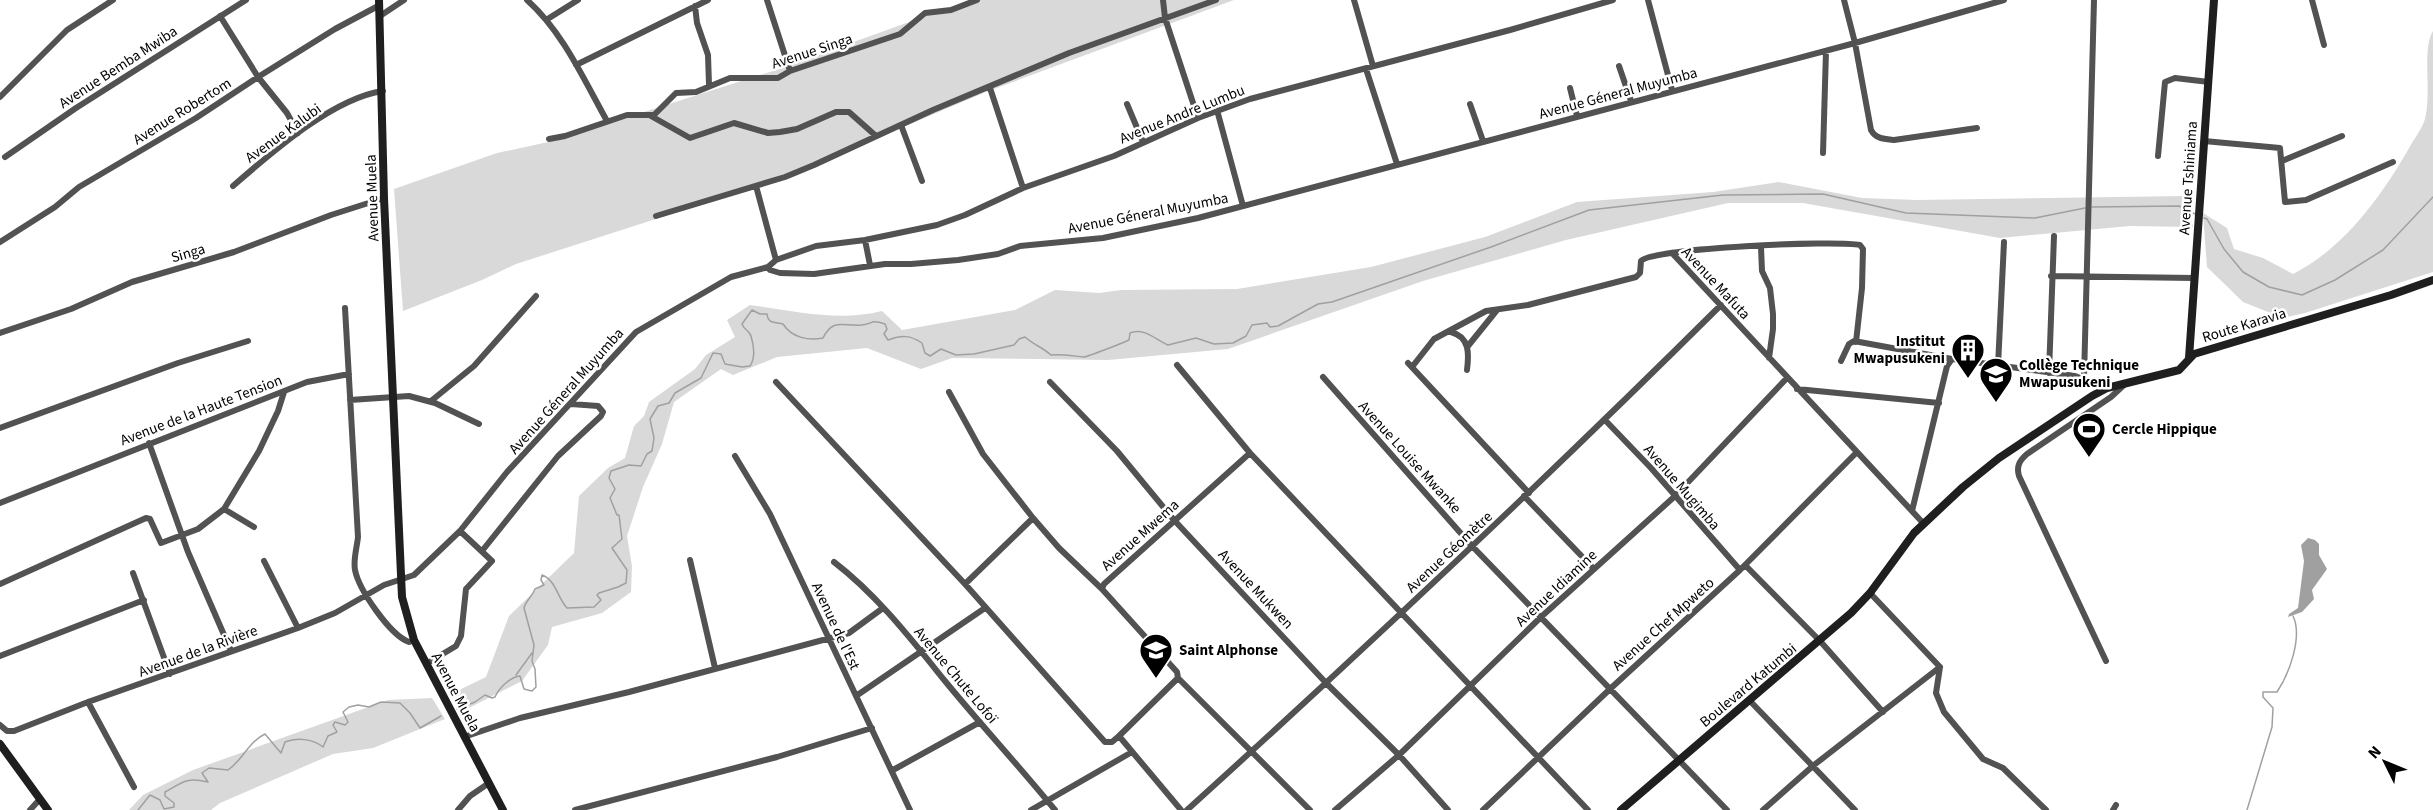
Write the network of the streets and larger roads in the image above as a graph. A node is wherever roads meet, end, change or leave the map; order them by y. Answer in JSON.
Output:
{"nodes":[{"id":1,"x":113,"y":0,"type":"edge"},
{"id":2,"x":246,"y":0,"type":"edge"},
{"id":3,"x":404,"y":0,"type":"edge"},
{"id":4,"x":527,"y":0,"type":"edge"},
{"id":5,"x":578,"y":0,"type":"edge"},
{"id":6,"x":708,"y":0,"type":"edge"},
{"id":7,"x":767,"y":0,"type":"edge"},
{"id":8,"x":977,"y":0,"type":"edge"},
{"id":9,"x":1163,"y":0,"type":"edge"},
{"id":10,"x":1216,"y":0,"type":"edge"},
{"id":11,"x":1354,"y":0,"type":"edge"},
{"id":12,"x":1613,"y":0,"type":"edge"},
{"id":13,"x":1648,"y":0,"type":"edge"},
{"id":14,"x":1844,"y":0,"type":"edge"},
{"id":15,"x":2004,"y":0,"type":"edge"},
{"id":16,"x":2094,"y":0,"type":"edge"},
{"id":17,"x":2214,"y":0,"type":"edge"},
{"id":18,"x":2312,"y":0,"type":"edge"},
{"id":19,"x":380,"y":2,"type":"edge"},
{"id":20,"x":695,"y":6,"type":"junction"},
{"id":21,"x":220,"y":16,"type":"junction"},
{"id":22,"x":380,"y":16,"type":"junction"},
{"id":23,"x":1165,"y":18,"type":"junction"},
{"id":24,"x":546,"y":20,"type":"junction"},
{"id":25,"x":1855,"y":43,"type":"junction"},
{"id":26,"x":2324,"y":45,"type":"dead end"},
{"id":27,"x":1826,"y":51,"type":"junction"},
{"id":28,"x":576,"y":65,"type":"junction"},
{"id":29,"x":1373,"y":66,"type":"junction"},
{"id":30,"x":1619,"y":66,"type":"dead end"},
{"id":31,"x":1366,"y":69,"type":"junction"},
{"id":32,"x":790,"y":71,"type":"junction"},
{"id":33,"x":258,"y":77,"type":"junction"},
{"id":34,"x":2209,"y":82,"type":"junction"},
{"id":35,"x":709,"y":85,"type":"junction"},
{"id":36,"x":990,"y":88,"type":"junction"},
{"id":37,"x":1570,"y":88,"type":"dead end"},
{"id":38,"x":1672,"y":90,"type":"junction"},
{"id":39,"x":383,"y":91,"type":"junction"},
{"id":40,"x":0,"y":97,"type":"edge"},
{"id":41,"x":1631,"y":101,"type":"junction"},
{"id":42,"x":1127,"y":104,"type":"dead end"},
{"id":43,"x":1470,"y":104,"type":"dead end"},
{"id":44,"x":1217,"y":110,"type":"junction"},
{"id":45,"x":651,"y":116,"type":"junction"},
{"id":46,"x":1577,"y":116,"type":"junction"},
{"id":47,"x":1198,"y":117,"type":"junction"},
{"id":48,"x":607,"y":121,"type":"junction"},
{"id":49,"x":901,"y":125,"type":"junction"},
{"id":50,"x":1977,"y":128,"type":"dead end"},
{"id":51,"x":298,"y":133,"type":"junction"},
{"id":52,"x":876,"y":136,"type":"junction"},
{"id":53,"x":2342,"y":136,"type":"dead end"},
{"id":54,"x":549,"y":139,"type":"dead end"},
{"id":55,"x":1483,"y":141,"type":"junction"},
{"id":56,"x":2204,"y":141,"type":"junction"},
{"id":57,"x":1143,"y":142,"type":"junction"},
{"id":58,"x":1823,"y":153,"type":"dead end"},
{"id":59,"x":2158,"y":156,"type":"dead end"},
{"id":60,"x":5,"y":157,"type":"dead end"},
{"id":61,"x":2282,"y":161,"type":"junction"},
{"id":62,"x":2393,"y":162,"type":"dead end"},
{"id":63,"x":1397,"y":164,"type":"junction"},
{"id":64,"x":922,"y":182,"type":"dead end"},
{"id":65,"x":233,"y":186,"type":"dead end"},
{"id":66,"x":756,"y":186,"type":"junction"},
{"id":67,"x":1023,"y":188,"type":"junction"},
{"id":68,"x":384,"y":198,"type":"junction"},
{"id":69,"x":1243,"y":206,"type":"junction"},
{"id":70,"x":656,"y":216,"type":"dead end"},
{"id":71,"x":2054,"y":236,"type":"dead end"},
{"id":72,"x":865,"y":240,"type":"junction"},
{"id":73,"x":0,"y":242,"type":"edge"},
{"id":74,"x":2004,"y":242,"type":"dead end"},
{"id":75,"x":1761,"y":247,"type":"junction"},
{"id":76,"x":1672,"y":253,"type":"junction"},
{"id":77,"x":776,"y":260,"type":"junction"},
{"id":78,"x":870,"y":266,"type":"junction"},
{"id":79,"x":768,"y":267,"type":"junction"},
{"id":80,"x":2051,"y":276,"type":"junction"},
{"id":81,"x":2088,"y":277,"type":"junction"},
{"id":82,"x":2194,"y":278,"type":"junction"},
{"id":83,"x":2433,"y":280,"type":"edge"},
{"id":84,"x":536,"y":296,"type":"dead end"},
{"id":85,"x":1721,"y":305,"type":"junction"},
{"id":86,"x":345,"y":308,"type":"dead end"},
{"id":87,"x":1497,"y":310,"type":"junction"},
{"id":88,"x":1449,"y":331,"type":"junction"},
{"id":89,"x":0,"y":333,"type":"edge"},
{"id":90,"x":248,"y":340,"type":"dead end"},
{"id":91,"x":1856,"y":342,"type":"junction"},
{"id":92,"x":1468,"y":346,"type":"junction"},
{"id":93,"x":2190,"y":346,"type":"junction"},
{"id":94,"x":2200,"y":352,"type":"junction"},
{"id":95,"x":1768,"y":358,"type":"junction"},
{"id":96,"x":2189,"y":358,"type":"junction"},
{"id":97,"x":1952,"y":359,"type":"junction"},
{"id":98,"x":1841,"y":361,"type":"dead end"},
{"id":99,"x":1177,"y":365,"type":"dead end"},
{"id":100,"x":1998,"y":366,"type":"junction"},
{"id":101,"x":1467,"y":370,"type":"dead end"},
{"id":102,"x":2049,"y":373,"type":"junction"},
{"id":103,"x":350,"y":374,"type":"junction"},
{"id":104,"x":1323,"y":377,"type":"dead end"},
{"id":105,"x":1787,"y":378,"type":"junction"},
{"id":106,"x":2084,"y":378,"type":"junction"},
{"id":107,"x":776,"y":382,"type":"dead end"},
{"id":108,"x":1050,"y":382,"type":"dead end"},
{"id":109,"x":2124,"y":384,"type":"junction"},
{"id":110,"x":2107,"y":388,"type":"junction"},
{"id":111,"x":1797,"y":389,"type":"junction"},
{"id":112,"x":284,"y":392,"type":"junction"},
{"id":113,"x":949,"y":392,"type":"dead end"},
{"id":114,"x":394,"y":396,"type":"junction"},
{"id":115,"x":350,"y":400,"type":"junction"},
{"id":116,"x":431,"y":401,"type":"junction"},
{"id":117,"x":1939,"y":403,"type":"junction"},
{"id":118,"x":571,"y":404,"type":"junction"},
{"id":119,"x":1605,"y":420,"type":"junction"},
{"id":120,"x":479,"y":424,"type":"dead end"},
{"id":121,"x":0,"y":428,"type":"edge"},
{"id":122,"x":149,"y":443,"type":"junction"},
{"id":123,"x":1857,"y":452,"type":"junction"},
{"id":124,"x":1250,"y":453,"type":"junction"},
{"id":125,"x":735,"y":456,"type":"dead end"},
{"id":126,"x":1527,"y":494,"type":"junction"},
{"id":127,"x":1674,"y":497,"type":"junction"},
{"id":128,"x":0,"y":503,"type":"edge"},
{"id":129,"x":224,"y":509,"type":"junction"},
{"id":130,"x":1912,"y":511,"type":"junction"},
{"id":131,"x":1033,"y":518,"type":"junction"},
{"id":132,"x":1174,"y":520,"type":"junction"},
{"id":133,"x":1924,"y":524,"type":"junction"},
{"id":134,"x":254,"y":527,"type":"dead end"},
{"id":135,"x":460,"y":531,"type":"junction"},
{"id":136,"x":182,"y":535,"type":"junction"},
{"id":137,"x":1472,"y":546,"type":"junction"},
{"id":138,"x":482,"y":551,"type":"junction"},
{"id":139,"x":690,"y":560,"type":"dead end"},
{"id":140,"x":264,"y":561,"type":"dead end"},
{"id":141,"x":834,"y":562,"type":"dead end"},
{"id":142,"x":1745,"y":565,"type":"junction"},
{"id":143,"x":1594,"y":569,"type":"junction"},
{"id":144,"x":1740,"y":570,"type":"junction"},
{"id":145,"x":134,"y":573,"type":"dead end"},
{"id":146,"x":1885,"y":573,"type":"joint"},
{"id":147,"x":401,"y":580,"type":"junction"},
{"id":148,"x":0,"y":584,"type":"edge"},
{"id":149,"x":965,"y":584,"type":"junction"},
{"id":150,"x":1102,"y":589,"type":"junction"},
{"id":151,"x":1870,"y":593,"type":"junction"},
{"id":152,"x":367,"y":596,"type":"junction"},
{"id":153,"x":144,"y":600,"type":"junction"},
{"id":154,"x":883,"y":608,"type":"junction"},
{"id":155,"x":985,"y":608,"type":"junction"},
{"id":156,"x":1400,"y":614,"type":"junction"},
{"id":157,"x":1541,"y":617,"type":"junction"},
{"id":158,"x":298,"y":628,"type":"junction"},
{"id":159,"x":829,"y":638,"type":"junction"},
{"id":160,"x":414,"y":640,"type":"junction"},
{"id":161,"x":1820,"y":641,"type":"junction"},
{"id":162,"x":921,"y":650,"type":"junction"},
{"id":163,"x":231,"y":651,"type":"junction"},
{"id":164,"x":0,"y":656,"type":"edge"},
{"id":165,"x":2106,"y":661,"type":"dead end"},
{"id":166,"x":426,"y":664,"type":"junction"},
{"id":167,"x":1940,"y":667,"type":"junction"},
{"id":168,"x":715,"y":668,"type":"junction"},
{"id":169,"x":170,"y":674,"type":"junction"},
{"id":170,"x":1178,"y":678,"type":"junction"},
{"id":171,"x":1327,"y":684,"type":"junction"},
{"id":172,"x":1469,"y":686,"type":"junction"},
{"id":173,"x":1610,"y":689,"type":"junction"},
{"id":174,"x":856,"y":696,"type":"junction"},
{"id":175,"x":1750,"y":701,"type":"junction"},
{"id":176,"x":88,"y":702,"type":"junction"},
{"id":177,"x":1883,"y":712,"type":"junction"},
{"id":178,"x":980,"y":722,"type":"junction"},
{"id":179,"x":0,"y":725,"type":"edge"},
{"id":180,"x":872,"y":728,"type":"junction"},
{"id":181,"x":1119,"y":736,"type":"junction"},
{"id":182,"x":464,"y":737,"type":"junction"},
{"id":183,"x":0,"y":744,"type":"edge"},
{"id":184,"x":1252,"y":751,"type":"junction"},
{"id":185,"x":1132,"y":752,"type":"junction"},
{"id":186,"x":1398,"y":755,"type":"junction"},
{"id":187,"x":1537,"y":758,"type":"junction"},
{"id":188,"x":1681,"y":759,"type":"junction"},
{"id":189,"x":1814,"y":765,"type":"junction"},
{"id":190,"x":893,"y":771,"type":"junction"},
{"id":191,"x":489,"y":783,"type":"junction"},
{"id":192,"x":134,"y":787,"type":"dead end"},
{"id":193,"x":40,"y":799,"type":"junction"},
{"id":194,"x":1047,"y":801,"type":"junction"},
{"id":195,"x":30,"y":810,"type":"edge"},
{"id":196,"x":48,"y":810,"type":"edge"},
{"id":197,"x":458,"y":810,"type":"edge"},
{"id":198,"x":503,"y":810,"type":"edge"},
{"id":199,"x":575,"y":810,"type":"edge"},
{"id":200,"x":910,"y":810,"type":"edge"},
{"id":201,"x":1031,"y":810,"type":"edge"},
{"id":202,"x":1055,"y":810,"type":"edge"},
{"id":203,"x":1181,"y":810,"type":"edge"},
{"id":204,"x":1187,"y":810,"type":"edge"},
{"id":205,"x":1310,"y":810,"type":"edge"},
{"id":206,"x":1335,"y":810,"type":"edge"},
{"id":207,"x":1448,"y":810,"type":"edge"},
{"id":208,"x":1483,"y":810,"type":"edge"},
{"id":209,"x":1588,"y":810,"type":"edge"},
{"id":210,"x":1621,"y":810,"type":"edge"},
{"id":211,"x":1727,"y":810,"type":"edge"},
{"id":212,"x":1763,"y":810,"type":"edge"},
{"id":213,"x":1855,"y":810,"type":"edge"},
{"id":214,"x":2046,"y":810,"type":"edge"}],
"edges":[{"from":1,"to":40,"type":"street"},
{"from":2,"to":21,"type":"street","name":"Avenue Bemba Mwiba"},
{"from":3,"to":22,"type":"street"},
{"from":4,"to":24,"type":"street"},
{"from":5,"to":24,"type":"street"},
{"from":6,"to":20,"type":"street"},
{"from":7,"to":32,"type":"street"},
{"from":8,"to":32,"type":"street","name":"Avenue Singa"},
{"from":9,"to":23,"type":"street"},
{"from":10,"to":23,"type":"street"},
{"from":11,"to":29,"type":"street"},
{"from":12,"to":29,"type":"street","name":"Avenue Andre Lumbu"},
{"from":13,"to":38,"type":"street"},
{"from":14,"to":25,"type":"street"},
{"from":15,"to":25,"type":"street","name":"Avenue Géneral Muyumba"},
{"from":16,"to":81,"type":"street"},
{"from":17,"to":34,"type":"street","name":"Avenue Tshiniama"},
{"from":18,"to":26,"type":"street"},
{"from":19,"to":22,"type":"street","name":"Avenue Muela"},
{"from":19,"to":33,"type":"street","name":"Avenue Robertom"},
{"from":20,"to":28,"type":"street"},
{"from":20,"to":35,"type":"street"},
{"from":21,"to":33,"type":"street"},
{"from":21,"to":60,"type":"street","name":"Avenue Bemba Mwiba"},
{"from":22,"to":39,"type":"street","name":"Avenue Muela"},
{"from":23,"to":36,"type":"street"},
{"from":23,"to":47,"type":"street"},
{"from":24,"to":28,"type":"street"},
{"from":25,"to":27,"type":"street","name":"Avenue Géneral Muyumba"},
{"from":25,"to":50,"type":"street"},
{"from":27,"to":38,"type":"street","name":"Avenue Géneral Muyumba"},
{"from":27,"to":58,"type":"street"},
{"from":28,"to":48,"type":"street"},
{"from":29,"to":31,"type":"street","name":"Avenue Andre Lumbu"},
{"from":30,"to":41,"type":"street"},
{"from":31,"to":44,"type":"street","name":"Avenue Andre Lumbu"},
{"from":31,"to":63,"type":"street"},
{"from":32,"to":35,"type":"street","name":"Avenue Singa"},
{"from":33,"to":51,"type":"street"},
{"from":33,"to":73,"type":"street","name":"Avenue Robertom"},
{"from":34,"to":56,"type":"street","name":"Avenue Tshiniama"},
{"from":34,"to":59,"type":"street"},
{"from":35,"to":45,"type":"street","name":"Avenue Singa"},
{"from":36,"to":49,"type":"street"},
{"from":36,"to":67,"type":"street"},
{"from":37,"to":46,"type":"street"},
{"from":38,"to":41,"type":"street","name":"Avenue Géneral Muyumba"},
{"from":39,"to":51,"type":"street","name":"Avenue Kalubi"},
{"from":39,"to":68,"type":"street","name":"Avenue Muela"},
{"from":41,"to":46,"type":"street","name":"Avenue Géneral Muyumba"},
{"from":42,"to":57,"type":"street"},
{"from":43,"to":55,"type":"street"},
{"from":44,"to":47,"type":"street","name":"Avenue Andre Lumbu"},
{"from":44,"to":69,"type":"street"},
{"from":45,"to":48,"type":"street"},
{"from":45,"to":52,"type":"street"},
{"from":46,"to":55,"type":"street","name":"Avenue Géneral Muyumba"},
{"from":47,"to":57,"type":"street","name":"Avenue Andre Lumbu"},
{"from":48,"to":54,"type":"street"},
{"from":49,"to":52,"type":"street"},
{"from":49,"to":64,"type":"street"},
{"from":51,"to":65,"type":"street","name":"Avenue Kalubi"},
{"from":52,"to":66,"type":"street"},
{"from":53,"to":61,"type":"street"},
{"from":55,"to":63,"type":"street","name":"Avenue Géneral Muyumba"},
{"from":56,"to":61,"type":"street"},
{"from":56,"to":82,"type":"street","name":"Avenue Tshiniama"},
{"from":57,"to":67,"type":"street","name":"Avenue Andre Lumbu"},
{"from":61,"to":62,"type":"street"},
{"from":63,"to":69,"type":"street","name":"Avenue Géneral Muyumba"},
{"from":66,"to":70,"type":"street"},
{"from":66,"to":77,"type":"street"},
{"from":67,"to":72,"type":"street","name":"Avenue Andre Lumbu"},
{"from":68,"to":89,"type":"street","name":"Singa"},
{"from":68,"to":114,"type":"street","name":"Avenue Muela"},
{"from":69,"to":78,"type":"street","name":"Avenue Géneral Muyumba"},
{"from":71,"to":80,"type":"street"},
{"from":72,"to":77,"type":"street","name":"Avenue Andre Lumbu"},
{"from":72,"to":78,"type":"street"},
{"from":74,"to":100,"type":"street"},
{"from":75,"to":76,"type":"street"},
{"from":75,"to":91,"type":"street"},
{"from":75,"to":95,"type":"street"},
{"from":76,"to":85,"type":"street","name":"Avenue Mafuta"},
{"from":76,"to":87,"type":"street","name":"Avenue Mafuta"},
{"from":77,"to":79,"type":"street","name":"Avenue Andre Lumbu"},
{"from":78,"to":79,"type":"street","name":"Avenue Géneral Muyumba"},
{"from":79,"to":118,"type":"street","name":"Avenue Géneral Muyumba"},
{"from":80,"to":81,"type":"street"},
{"from":80,"to":102,"type":"street"},
{"from":81,"to":82,"type":"street"},
{"from":81,"to":106,"type":"street"},
{"from":82,"to":93,"type":"street","name":"Avenue Tshiniama"},
{"from":83,"to":94,"type":"street","name":"Route Karavia"},
{"from":84,"to":116,"type":"street"},
{"from":85,"to":95,"type":"street","name":"Avenue Mafuta"},
{"from":85,"to":119,"type":"street","name":"Avenue Géomètre"},
{"from":86,"to":103,"type":"street"},
{"from":87,"to":88,"type":"street","name":"Avenue Mafuta"},
{"from":87,"to":92,"type":"street"},
{"from":88,"to":92,"type":"street"},
{"from":88,"to":126,"type":"street","name":"Avenue Mafuta"},
{"from":90,"to":121,"type":"street"},
{"from":91,"to":97,"type":"street"},
{"from":91,"to":98,"type":"street"},
{"from":92,"to":101,"type":"street"},
{"from":93,"to":94,"type":"street"},
{"from":93,"to":96,"type":"street","name":"Avenue Tshiniama"},
{"from":94,"to":96,"type":"street","name":"Route Karavia"},
{"from":95,"to":105,"type":"street","name":"Avenue Mafuta"},
{"from":96,"to":109,"type":"street","name":"Route Karavia"},
{"from":97,"to":100,"type":"street"},
{"from":97,"to":117,"type":"street"},
{"from":99,"to":124,"type":"street"},
{"from":100,"to":102,"type":"street"},
{"from":102,"to":106,"type":"street"},
{"from":103,"to":112,"type":"street","name":"Avenue de la Haute Tension"},
{"from":103,"to":115,"type":"street"},
{"from":104,"to":137,"type":"street","name":"Avenue Louise Mwanke"},
{"from":105,"to":111,"type":"street","name":"Avenue Mafuta"},
{"from":105,"to":127,"type":"street","name":"Avenue Idiamine"},
{"from":106,"to":110,"type":"street"},
{"from":107,"to":149,"type":"street"},
{"from":108,"to":132,"type":"street","name":"Avenue Mukwen"},
{"from":109,"to":110,"type":"street","name":"Route Karavia"},
{"from":109,"to":165,"type":"street"},
{"from":110,"to":133,"type":"street","name":"Route Karavia"},
{"from":111,"to":117,"type":"street"},
{"from":111,"to":123,"type":"street","name":"Avenue Mafuta"},
{"from":112,"to":122,"type":"street","name":"Avenue de la Haute Tension"},
{"from":112,"to":129,"type":"street"},
{"from":113,"to":131,"type":"street"},
{"from":114,"to":115,"type":"street"},
{"from":114,"to":116,"type":"street"},
{"from":114,"to":147,"type":"street","name":"Avenue Muela"},
{"from":115,"to":152,"type":"street"},
{"from":116,"to":120,"type":"street"},
{"from":117,"to":130,"type":"street"},
{"from":118,"to":135,"type":"street","name":"Avenue Géneral Muyumba"},
{"from":118,"to":138,"type":"street"},
{"from":119,"to":126,"type":"street","name":"Avenue Géomètre"},
{"from":119,"to":127,"type":"street","name":"Avenue Mugimba"},
{"from":122,"to":128,"type":"street","name":"Avenue de la Haute Tension"},
{"from":122,"to":136,"type":"street"},
{"from":123,"to":130,"type":"street","name":"Avenue Mafuta"},
{"from":123,"to":142,"type":"street","name":"Avenue Chef Mpweto"},
{"from":124,"to":132,"type":"street","name":"Avenue Mwema"},
{"from":124,"to":156,"type":"street"},
{"from":125,"to":159,"type":"street","name":"Avenue de l'Est"},
{"from":126,"to":137,"type":"street","name":"Avenue Géomètre"},
{"from":126,"to":143,"type":"street"},
{"from":127,"to":143,"type":"street","name":"Avenue Idiamine"},
{"from":127,"to":144,"type":"street","name":"Avenue Mugimba"},
{"from":129,"to":134,"type":"street"},
{"from":129,"to":136,"type":"street"},
{"from":130,"to":133,"type":"street","name":"Avenue Mafuta"},
{"from":131,"to":149,"type":"street"},
{"from":131,"to":150,"type":"street"},
{"from":132,"to":150,"type":"street","name":"Avenue Mwema"},
{"from":132,"to":171,"type":"street","name":"Avenue Mukwen"},
{"from":133,"to":146,"type":"street","name":"Route Karavia"},
{"from":135,"to":138,"type":"street"},
{"from":135,"to":147,"type":"street","name":"Avenue Géneral Muyumba"},
{"from":136,"to":148,"type":"street"},
{"from":136,"to":163,"type":"street"},
{"from":137,"to":156,"type":"street","name":"Avenue Géomètre"},
{"from":137,"to":157,"type":"street","name":"Avenue Louise Mwanke"},
{"from":138,"to":166,"type":"street"},
{"from":139,"to":168,"type":"street"},
{"from":140,"to":158,"type":"street"},
{"from":141,"to":154,"type":"street","name":"Avenue Chute Lofoï"},
{"from":142,"to":144,"type":"street","name":"Avenue Chef Mpweto"},
{"from":142,"to":161,"type":"street"},
{"from":143,"to":157,"type":"street","name":"Avenue Idiamine"},
{"from":144,"to":173,"type":"street","name":"Avenue Chef Mpweto"},
{"from":145,"to":153,"type":"street"},
{"from":146,"to":151,"type":"street","name":"Boulevard Katumbi"},
{"from":147,"to":152,"type":"street","name":"Avenue de la Rivière"},
{"from":147,"to":160,"type":"street","name":"Avenue Muela"},
{"from":149,"to":155,"type":"street"},
{"from":150,"to":170,"type":"street","name":"Avenue Mwema"},
{"from":151,"to":161,"type":"street","name":"Boulevard Katumbi"},
{"from":151,"to":167,"type":"street"},
{"from":152,"to":158,"type":"street","name":"Avenue de la Rivière"},
{"from":152,"to":160,"type":"street"},
{"from":153,"to":164,"type":"street"},
{"from":153,"to":169,"type":"street"},
{"from":154,"to":159,"type":"street"},
{"from":154,"to":162,"type":"street","name":"Avenue Chute Lofoï"},
{"from":155,"to":162,"type":"street"},
{"from":155,"to":181,"type":"street"},
{"from":156,"to":171,"type":"street","name":"Avenue Géomètre"},
{"from":156,"to":172,"type":"street"},
{"from":157,"to":172,"type":"street","name":"Avenue Idiamine"},
{"from":157,"to":173,"type":"street","name":"Avenue Louise Mwanke"},
{"from":158,"to":163,"type":"street","name":"Avenue de la Rivière"},
{"from":159,"to":168,"type":"street"},
{"from":159,"to":174,"type":"street","name":"Avenue de l'Est"},
{"from":160,"to":166,"type":"street","name":"Avenue Muela"},
{"from":161,"to":175,"type":"street","name":"Boulevard Katumbi"},
{"from":161,"to":177,"type":"street"},
{"from":162,"to":174,"type":"street"},
{"from":162,"to":178,"type":"street","name":"Avenue Chute Lofoï"},
{"from":163,"to":169,"type":"street","name":"Avenue de la Rivière"},
{"from":166,"to":182,"type":"street","name":"Avenue Muela"},
{"from":167,"to":177,"type":"street"},
{"from":167,"to":214,"type":"street"},
{"from":168,"to":182,"type":"street"},
{"from":169,"to":176,"type":"street","name":"Avenue de la Rivière"},
{"from":170,"to":181,"type":"street"},
{"from":170,"to":184,"type":"street","name":"Avenue Mwema"},
{"from":171,"to":184,"type":"street","name":"Avenue Géomètre"},
{"from":171,"to":186,"type":"street","name":"Avenue Mukwen"},
{"from":172,"to":186,"type":"street","name":"Avenue Idiamine"},
{"from":172,"to":187,"type":"street"},
{"from":173,"to":187,"type":"street","name":"Avenue Chef Mpweto"},
{"from":173,"to":188,"type":"street","name":"Avenue Louise Mwanke"},
{"from":174,"to":180,"type":"street","name":"Avenue de l'Est"},
{"from":175,"to":188,"type":"street","name":"Boulevard Katumbi"},
{"from":175,"to":189,"type":"street"},
{"from":176,"to":179,"type":"street","name":"Avenue de la Rivière"},
{"from":176,"to":192,"type":"street"},
{"from":177,"to":189,"type":"street"},
{"from":178,"to":190,"type":"street"},
{"from":178,"to":194,"type":"street","name":"Avenue Chute Lofoï"},
{"from":180,"to":190,"type":"street","name":"Avenue de l'Est"},
{"from":180,"to":199,"type":"street"},
{"from":181,"to":185,"type":"street"},
{"from":182,"to":191,"type":"street","name":"Avenue Muela"},
{"from":183,"to":193,"type":"street"},
{"from":184,"to":204,"type":"street","name":"Avenue Géomètre"},
{"from":184,"to":205,"type":"street","name":"Avenue Mwema"},
{"from":185,"to":194,"type":"street"},
{"from":185,"to":203,"type":"street"},
{"from":186,"to":206,"type":"street","name":"Avenue Idiamine"},
{"from":186,"to":207,"type":"street","name":"Avenue Mukwen"},
{"from":187,"to":208,"type":"street","name":"Avenue Chef Mpweto"},
{"from":187,"to":209,"type":"street"},
{"from":188,"to":210,"type":"street","name":"Boulevard Katumbi"},
{"from":188,"to":211,"type":"street","name":"Avenue Louise Mwanke"},
{"from":189,"to":212,"type":"street"},
{"from":189,"to":213,"type":"street"},
{"from":190,"to":200,"type":"street","name":"Avenue de l'Est"},
{"from":191,"to":197,"type":"street"},
{"from":191,"to":198,"type":"street","name":"Avenue Muela"},
{"from":193,"to":195,"type":"street"},
{"from":193,"to":196,"type":"street"},
{"from":194,"to":201,"type":"street"},
{"from":194,"to":202,"type":"street","name":"Avenue Chute Lofoï"}]}
